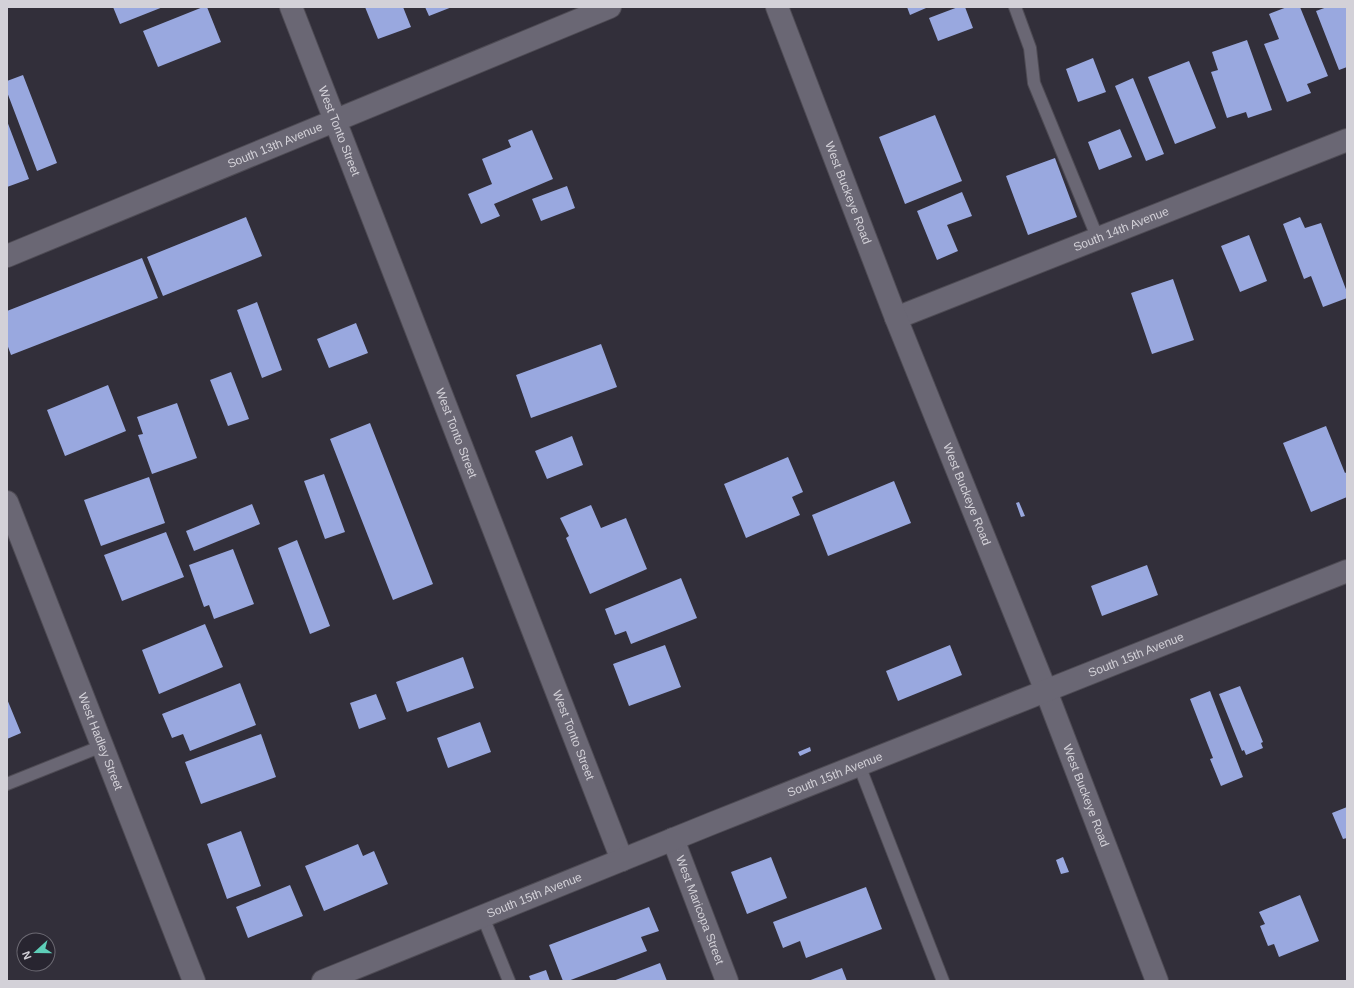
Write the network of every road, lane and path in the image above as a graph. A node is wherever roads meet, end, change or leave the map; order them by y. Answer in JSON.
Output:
{"nodes":[{"id":1,"x":291,"y":7,"type":"edge"},
{"id":2,"x":610,"y":7,"type":"edge"},
{"id":3,"x":777,"y":7,"type":"edge"},
{"id":4,"x":1015,"y":7,"type":"edge"},
{"id":5,"x":336,"y":121,"type":"junction"},
{"id":6,"x":1347,"y":140,"type":"edge"},
{"id":7,"x":1098,"y":238,"type":"junction"},
{"id":8,"x":7,"y":256,"type":"edge"},
{"id":9,"x":896,"y":318,"type":"junction"},
{"id":10,"x":7,"y":502,"type":"edge"},
{"id":11,"x":1347,"y":571,"type":"edge"},
{"id":12,"x":1046,"y":691,"type":"junction"},
{"id":13,"x":102,"y":746,"type":"junction"},
{"id":14,"x":859,"y":765,"type":"junction"},
{"id":15,"x":7,"y":784,"type":"edge"},
{"id":16,"x":673,"y":839,"type":"junction"},
{"id":17,"x":622,"y":860,"type":"junction"},
{"id":18,"x":484,"y":917,"type":"junction"},
{"id":19,"x":194,"y":981,"type":"edge"},
{"id":20,"x":323,"y":981,"type":"edge"},
{"id":21,"x":509,"y":981,"type":"edge"},
{"id":22,"x":727,"y":981,"type":"edge"},
{"id":23,"x":943,"y":981,"type":"edge"},
{"id":24,"x":1157,"y":981,"type":"edge"}],
"edges":[{"from":1,"to":5,"type":"street","name":"West Tonto Street"},
{"from":2,"to":5,"type":"street","name":"South 13th Avenue"},
{"from":3,"to":9,"type":"street","name":"West Buckeye Road"},
{"from":4,"to":7,"type":"lane"},
{"from":5,"to":8,"type":"street","name":"South 13th Avenue"},
{"from":5,"to":17,"type":"street","name":"West Tonto Street"},
{"from":6,"to":7,"type":"street","name":"South 14th Avenue"},
{"from":7,"to":9,"type":"street","name":"South 14th Avenue"},
{"from":9,"to":12,"type":"street","name":"West Buckeye Road"},
{"from":10,"to":13,"type":"street","name":"West Hadley Street"},
{"from":11,"to":12,"type":"street","name":"South 15th Avenue"},
{"from":12,"to":14,"type":"street","name":"South 15th Avenue"},
{"from":12,"to":24,"type":"street","name":"West Buckeye Road"},
{"from":13,"to":15,"type":"lane"},
{"from":13,"to":19,"type":"street","name":"West Hadley Street"},
{"from":14,"to":16,"type":"street","name":"South 15th Avenue"},
{"from":14,"to":23,"type":"lane"},
{"from":16,"to":17,"type":"street","name":"South 15th Avenue"},
{"from":16,"to":22,"type":"street","name":"West Maricopa Street"},
{"from":17,"to":18,"type":"street","name":"South 15th Avenue"},
{"from":18,"to":20,"type":"street","name":"South 15th Avenue"},
{"from":18,"to":21,"type":"lane"}]}
